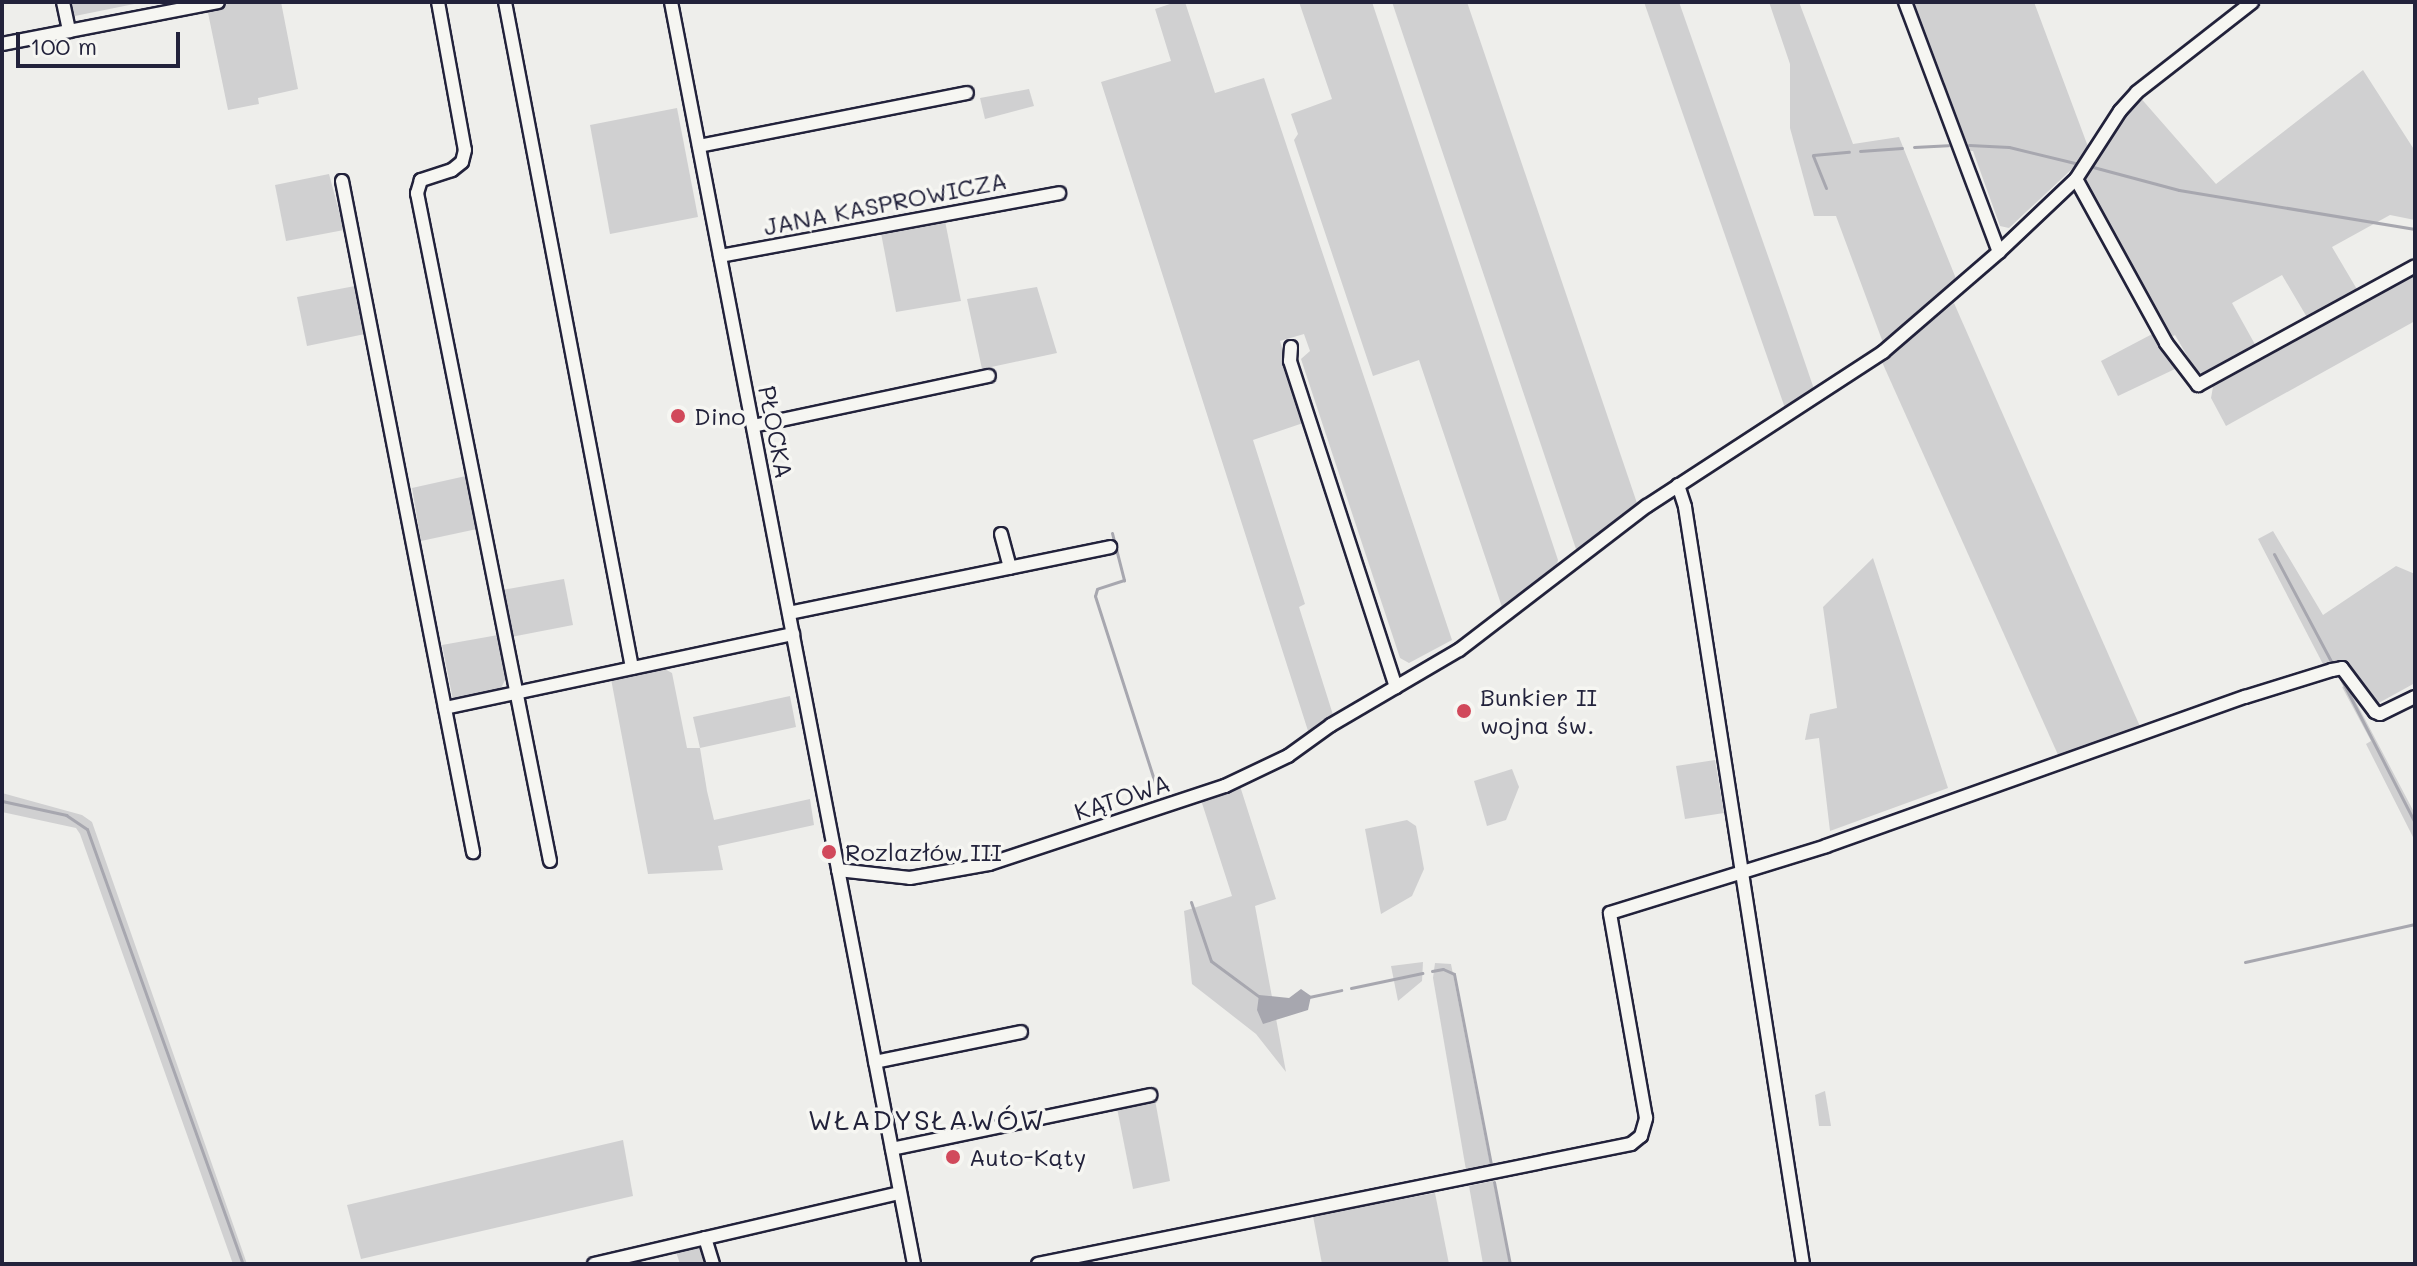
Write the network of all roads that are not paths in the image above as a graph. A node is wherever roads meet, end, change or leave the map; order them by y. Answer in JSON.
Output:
{"nodes":[{"id":1,"x":63,"y":2,"type":"edge"},
{"id":2,"x":218,"y":2,"type":"edge"},
{"id":3,"x":438,"y":2,"type":"edge"},
{"id":4,"x":505,"y":2,"type":"edge"},
{"id":5,"x":671,"y":2,"type":"edge"},
{"id":6,"x":1905,"y":2,"type":"edge"},
{"id":7,"x":2252,"y":2,"type":"edge"},
{"id":8,"x":69,"y":31,"type":"junction"},
{"id":9,"x":2,"y":44,"type":"edge"},
{"id":10,"x":967,"y":93,"type":"dead end"},
{"id":11,"x":699,"y":146,"type":"junction"},
{"id":12,"x":2076,"y":179,"type":"junction"},
{"id":13,"x":342,"y":181,"type":"dead end"},
{"id":14,"x":1059,"y":193,"type":"dead end"},
{"id":15,"x":1999,"y":252,"type":"junction"},
{"id":16,"x":720,"y":256,"type":"junction"},
{"id":17,"x":2415,"y":266,"type":"edge"},
{"id":18,"x":1291,"y":347,"type":"dead end"},
{"id":19,"x":989,"y":376,"type":"dead end"},
{"id":20,"x":753,"y":426,"type":"junction"},
{"id":21,"x":1678,"y":485,"type":"junction"},
{"id":22,"x":1001,"y":534,"type":"dead end"},
{"id":23,"x":1110,"y":547,"type":"dead end"},
{"id":24,"x":1010,"y":568,"type":"junction"},
{"id":25,"x":789,"y":613,"type":"junction"},
{"id":26,"x":793,"y":634,"type":"junction"},
{"id":27,"x":632,"y":668,"type":"junction"},
{"id":28,"x":1396,"y":687,"type":"junction"},
{"id":29,"x":515,"y":692,"type":"junction"},
{"id":30,"x":2415,"y":697,"type":"edge"},
{"id":31,"x":445,"y":708,"type":"junction"},
{"id":32,"x":473,"y":852,"type":"dead end"},
{"id":33,"x":550,"y":861,"type":"dead end"},
{"id":34,"x":838,"y":870,"type":"junction"},
{"id":35,"x":1741,"y":874,"type":"junction"},
{"id":36,"x":1021,"y":1032,"type":"dead end"},
{"id":37,"x":875,"y":1062,"type":"junction"},
{"id":38,"x":1150,"y":1095,"type":"dead end"},
{"id":39,"x":892,"y":1149,"type":"junction"},
{"id":40,"x":900,"y":1193,"type":"junction"},
{"id":41,"x":705,"y":1238,"type":"junction"},
{"id":42,"x":594,"y":1264,"type":"edge"},
{"id":43,"x":713,"y":1264,"type":"edge"},
{"id":44,"x":914,"y":1264,"type":"edge"},
{"id":45,"x":1038,"y":1264,"type":"edge"},
{"id":46,"x":1803,"y":1264,"type":"edge"}],
"edges":[{"from":1,"to":8,"type":"street"},
{"from":2,"to":8,"type":"street"},
{"from":3,"to":29,"type":"street"},
{"from":4,"to":27,"type":"street"},
{"from":5,"to":11,"type":"street","name":"PŁOCKA"},
{"from":6,"to":15,"type":"street"},
{"from":7,"to":12,"type":"street","name":"KĄTOWA"},
{"from":8,"to":9,"type":"street"},
{"from":10,"to":11,"type":"street"},
{"from":11,"to":16,"type":"street","name":"PŁOCKA"},
{"from":12,"to":15,"type":"street","name":"KĄTOWA"},
{"from":12,"to":17,"type":"street"},
{"from":13,"to":31,"type":"street"},
{"from":14,"to":16,"type":"street","name":"JANA KASPROWICZA"},
{"from":15,"to":21,"type":"street","name":"KĄTOWA"},
{"from":16,"to":20,"type":"street","name":"PŁOCKA"},
{"from":18,"to":28,"type":"street"},
{"from":19,"to":20,"type":"street"},
{"from":20,"to":25,"type":"street","name":"PŁOCKA"},
{"from":21,"to":28,"type":"street","name":"KĄTOWA"},
{"from":21,"to":35,"type":"street"},
{"from":22,"to":24,"type":"street"},
{"from":23,"to":24,"type":"street"},
{"from":24,"to":25,"type":"street"},
{"from":25,"to":26,"type":"street","name":"PŁOCKA"},
{"from":26,"to":27,"type":"street"},
{"from":26,"to":34,"type":"street","name":"PŁOCKA"},
{"from":27,"to":29,"type":"street"},
{"from":28,"to":34,"type":"street","name":"KĄTOWA"},
{"from":29,"to":31,"type":"street"},
{"from":29,"to":33,"type":"street"},
{"from":30,"to":35,"type":"street"},
{"from":31,"to":32,"type":"street"},
{"from":34,"to":37,"type":"street","name":"PŁOCKA"},
{"from":35,"to":45,"type":"street"},
{"from":35,"to":46,"type":"street"},
{"from":36,"to":37,"type":"street"},
{"from":37,"to":39,"type":"street","name":"PŁOCKA"},
{"from":38,"to":39,"type":"street"},
{"from":39,"to":40,"type":"street","name":"PŁOCKA"},
{"from":40,"to":41,"type":"street"},
{"from":40,"to":44,"type":"street","name":"PŁOCKA"},
{"from":41,"to":42,"type":"street"},
{"from":41,"to":43,"type":"street"}]}
